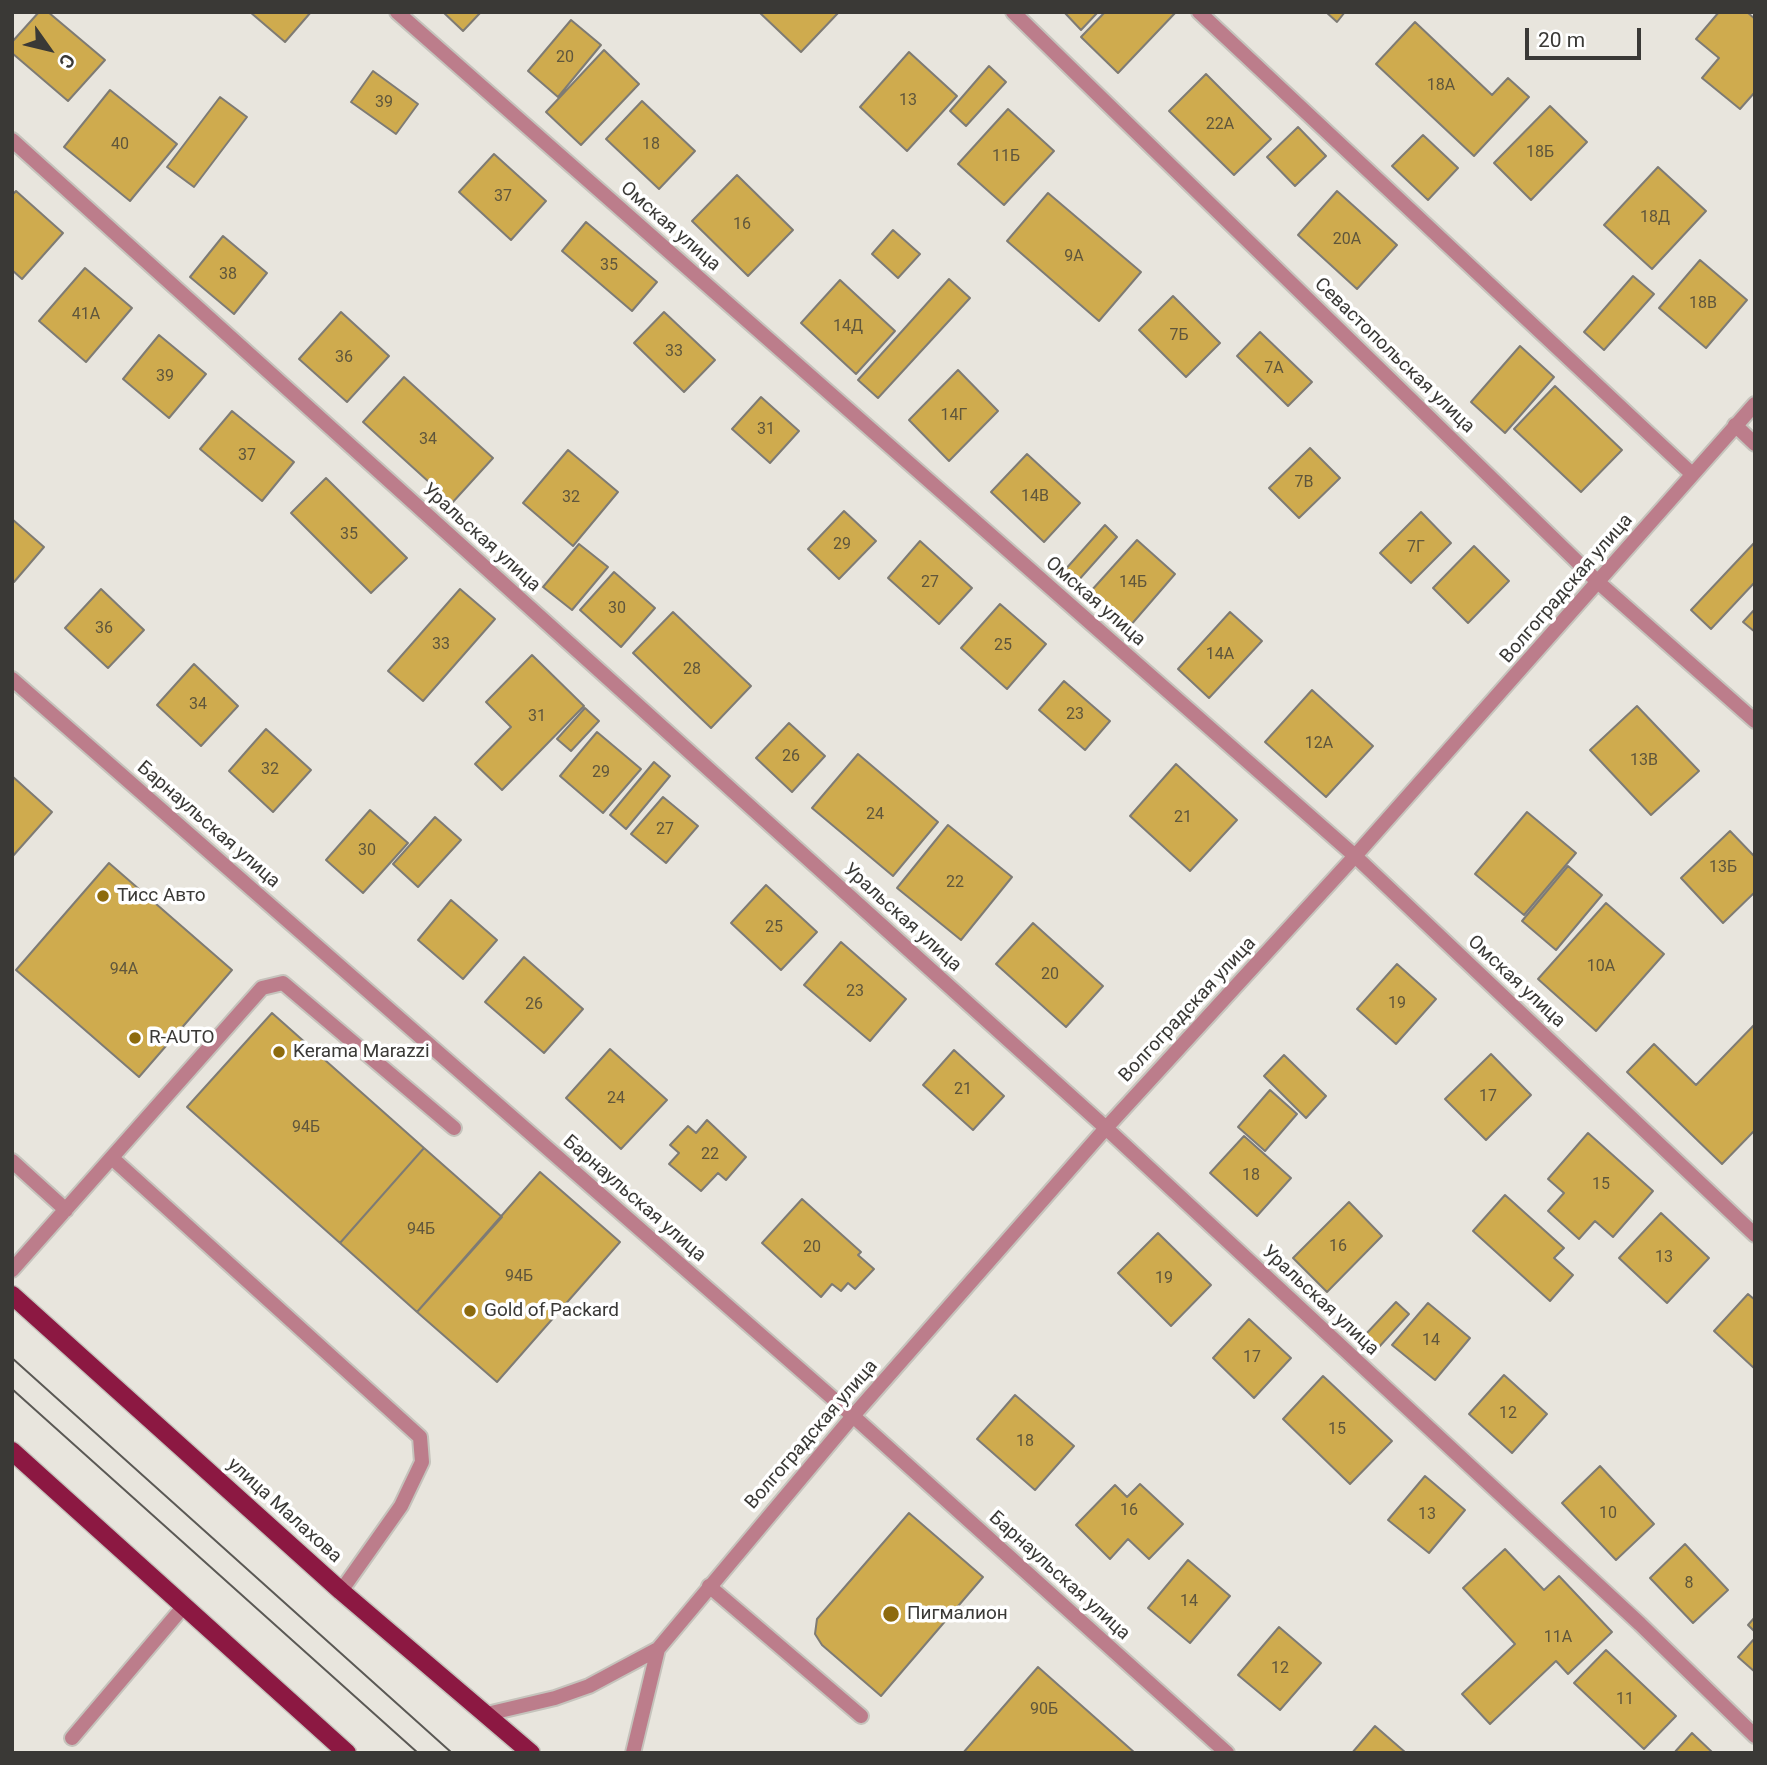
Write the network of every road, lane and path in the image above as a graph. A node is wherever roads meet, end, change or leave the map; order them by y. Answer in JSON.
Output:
{"nodes":[{"id":1,"x":397,"y":12,"type":"edge"},
{"id":2,"x":1013,"y":12,"type":"edge"},
{"id":3,"x":1199,"y":12,"type":"edge"},
{"id":4,"x":12,"y":140,"type":"edge"},
{"id":5,"x":1755,"y":404,"type":"edge"},
{"id":6,"x":1735,"y":425,"type":"junction"},
{"id":7,"x":1755,"y":444,"type":"edge"},
{"id":8,"x":1692,"y":474,"type":"junction"},
{"id":9,"x":1599,"y":583,"type":"junction"},
{"id":10,"x":12,"y":679,"type":"edge"},
{"id":11,"x":1755,"y":721,"type":"edge"},
{"id":12,"x":1355,"y":856,"type":"junction"},
{"id":13,"x":454,"y":1128,"type":"dead end"},
{"id":14,"x":1106,"y":1128,"type":"junction"},
{"id":15,"x":112,"y":1157,"type":"junction"},
{"id":16,"x":12,"y":1161,"type":"edge"},
{"id":17,"x":66,"y":1210,"type":"junction"},
{"id":18,"x":1755,"y":1235,"type":"edge"},
{"id":19,"x":12,"y":1270,"type":"edge"},
{"id":20,"x":12,"y":1295,"type":"edge"},
{"id":21,"x":853,"y":1416,"type":"junction"},
{"id":22,"x":12,"y":1451,"type":"edge"},
{"id":23,"x":709,"y":1586,"type":"junction"},
{"id":24,"x":341,"y":1591,"type":"junction"},
{"id":25,"x":184,"y":1606,"type":"junction"},
{"id":26,"x":658,"y":1648,"type":"junction"},
{"id":27,"x":487,"y":1714,"type":"junction"},
{"id":28,"x":861,"y":1716,"type":"dead end"},
{"id":29,"x":1755,"y":1736,"type":"edge"},
{"id":30,"x":72,"y":1738,"type":"dead end"},
{"id":31,"x":347,"y":1753,"type":"edge"},
{"id":32,"x":531,"y":1753,"type":"edge"},
{"id":33,"x":633,"y":1753,"type":"edge"},
{"id":34,"x":1227,"y":1753,"type":"edge"}],
"edges":[{"from":1,"to":12,"type":"street","name":"Омская улица"},
{"from":2,"to":9,"type":"street","name":"Севастопольская улица"},
{"from":3,"to":8,"type":"street"},
{"from":4,"to":14,"type":"street","name":"Уральская улица"},
{"from":5,"to":6,"type":"street","name":"Волгоградская улица"},
{"from":6,"to":7,"type":"street"},
{"from":6,"to":8,"type":"street","name":"Волгоградская улица"},
{"from":8,"to":9,"type":"street","name":"Волгоградская улица"},
{"from":9,"to":11,"type":"street","name":"Севастопольская улица"},
{"from":9,"to":12,"type":"street","name":"Волгоградская улица"},
{"from":10,"to":21,"type":"street","name":"Барнаульская улица"},
{"from":12,"to":14,"type":"street","name":"Волгоградская улица"},
{"from":12,"to":18,"type":"street","name":"Омская улица"},
{"from":13,"to":15,"type":"street"},
{"from":14,"to":21,"type":"street","name":"Волгоградская улица"},
{"from":14,"to":29,"type":"street","name":"Уральская улица"},
{"from":15,"to":17,"type":"street"},
{"from":15,"to":24,"type":"street"},
{"from":16,"to":17,"type":"street"},
{"from":17,"to":19,"type":"street"},
{"from":20,"to":24,"type":"main road","name":"улица Малахова"},
{"from":21,"to":23,"type":"street","name":"Волгоградская улица"},
{"from":21,"to":34,"type":"street","name":"Барнаульская улица"},
{"from":22,"to":25,"type":"main road"},
{"from":23,"to":26,"type":"street","name":"Волгоградская улица"},
{"from":23,"to":28,"type":"street"},
{"from":24,"to":27,"type":"main road","name":"улица Малахова"},
{"from":25,"to":30,"type":"street"},
{"from":25,"to":31,"type":"main road"},
{"from":26,"to":27,"type":"street","name":"Волгоградская улица"},
{"from":26,"to":33,"type":"street","name":"Волгоградская улица"},
{"from":27,"to":32,"type":"main road","name":"улица Малахова"}]}
